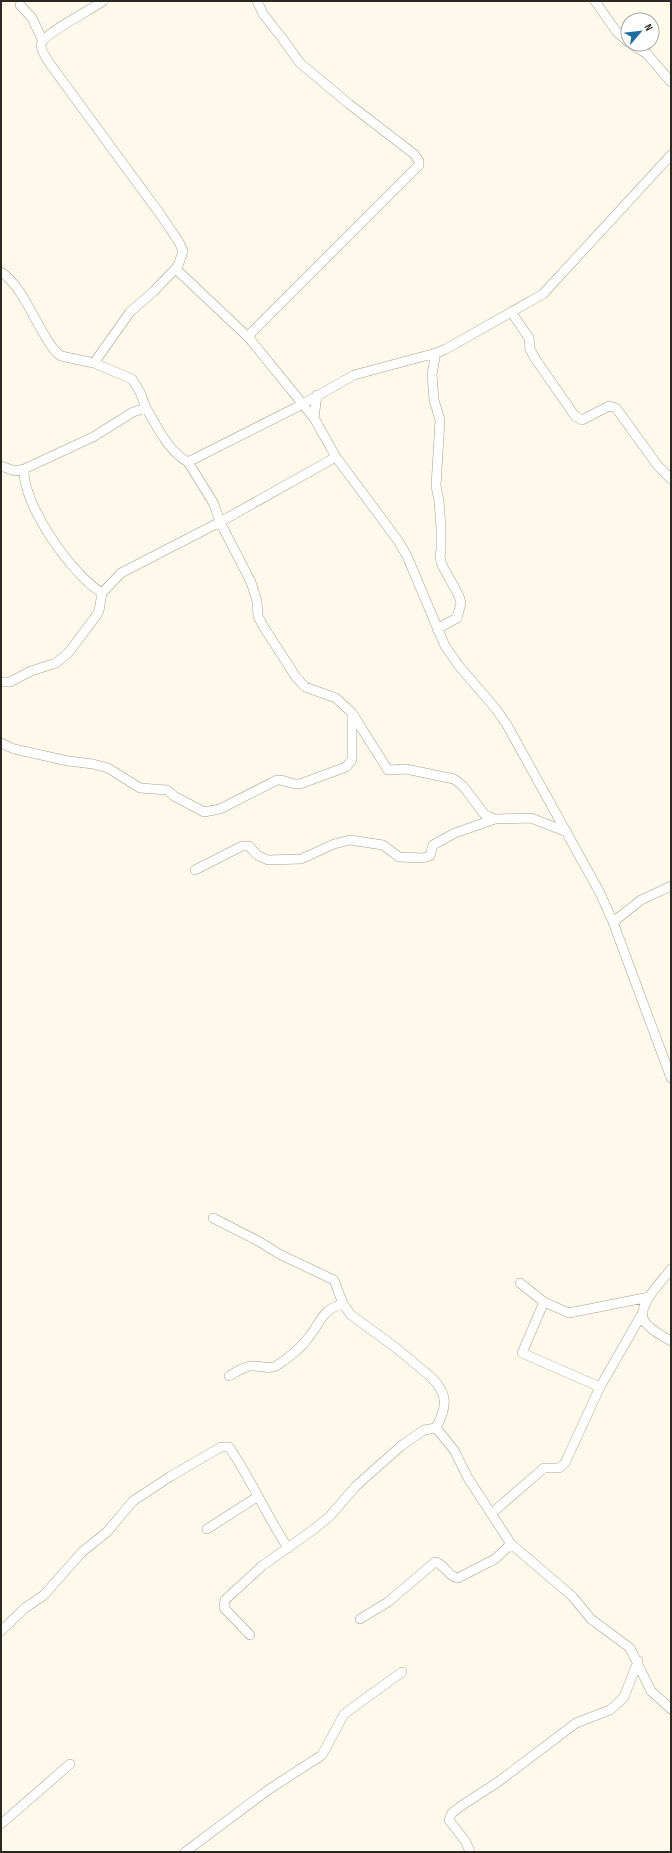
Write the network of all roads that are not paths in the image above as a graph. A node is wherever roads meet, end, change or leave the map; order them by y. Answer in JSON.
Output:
{"nodes":[{"id":1,"x":257,"y":1,"type":"edge"},
{"id":2,"x":595,"y":1,"type":"edge"},
{"id":3,"x":100,"y":2,"type":"edge"},
{"id":4,"x":20,"y":5,"type":"dead end"},
{"id":5,"x":620,"y":35,"type":"edge"},
{"id":6,"x":42,"y":41,"type":"junction"},
{"id":7,"x":644,"y":52,"type":"edge"},
{"id":8,"x":671,"y":82,"type":"edge"},
{"id":9,"x":671,"y":155,"type":"edge"},
{"id":10,"x":178,"y":266,"type":"junction"},
{"id":11,"x":1,"y":272,"type":"edge"},
{"id":12,"x":512,"y":313,"type":"junction"},
{"id":13,"x":249,"y":338,"type":"junction"},
{"id":14,"x":436,"y":353,"type":"junction"},
{"id":15,"x":94,"y":363,"type":"junction"},
{"id":16,"x":317,"y":395,"type":"junction"},
{"id":17,"x":303,"y":404,"type":"junction"},
{"id":18,"x":146,"y":408,"type":"junction"},
{"id":19,"x":314,"y":418,"type":"junction"},
{"id":20,"x":336,"y":457,"type":"junction"},
{"id":21,"x":188,"y":462,"type":"junction"},
{"id":22,"x":1,"y":466,"type":"edge"},
{"id":23,"x":24,"y":469,"type":"junction"},
{"id":24,"x":671,"y":479,"type":"edge"},
{"id":25,"x":220,"y":522,"type":"junction"},
{"id":26,"x":102,"y":593,"type":"junction"},
{"id":27,"x":437,"y":630,"type":"junction"},
{"id":28,"x":1,"y":682,"type":"edge"},
{"id":29,"x":352,"y":713,"type":"junction"},
{"id":30,"x":1,"y":743,"type":"edge"},
{"id":31,"x":495,"y":819,"type":"junction"},
{"id":32,"x":567,"y":832,"type":"junction"},
{"id":33,"x":194,"y":870,"type":"dead end"},
{"id":34,"x":671,"y":886,"type":"edge"},
{"id":35,"x":613,"y":922,"type":"junction"},
{"id":36,"x":671,"y":1078,"type":"edge"},
{"id":37,"x":213,"y":1218,"type":"dead end"},
{"id":38,"x":671,"y":1269,"type":"edge"},
{"id":39,"x":520,"y":1284,"type":"dead end"},
{"id":40,"x":649,"y":1297,"type":"junction"},
{"id":41,"x":544,"y":1302,"type":"junction"},
{"id":42,"x":343,"y":1304,"type":"junction"},
{"id":43,"x":642,"y":1314,"type":"junction"},
{"id":44,"x":671,"y":1341,"type":"edge"},
{"id":45,"x":229,"y":1376,"type":"dead end"},
{"id":46,"x":600,"y":1387,"type":"junction"},
{"id":47,"x":436,"y":1428,"type":"junction"},
{"id":48,"x":257,"y":1497,"type":"junction"},
{"id":49,"x":492,"y":1514,"type":"junction"},
{"id":50,"x":208,"y":1529,"type":"dead end"},
{"id":51,"x":511,"y":1544,"type":"junction"},
{"id":52,"x":288,"y":1548,"type":"junction"},
{"id":53,"x":360,"y":1619,"type":"dead end"},
{"id":54,"x":1,"y":1631,"type":"edge"},
{"id":55,"x":250,"y":1635,"type":"dead end"},
{"id":56,"x":638,"y":1662,"type":"junction"},
{"id":57,"x":402,"y":1672,"type":"dead end"},
{"id":58,"x":671,"y":1709,"type":"edge"},
{"id":59,"x":70,"y":1764,"type":"dead end"},
{"id":60,"x":1,"y":1824,"type":"edge"},
{"id":61,"x":185,"y":1852,"type":"edge"},
{"id":62,"x":470,"y":1852,"type":"edge"}],
"edges":[{"from":1,"to":13,"type":"street"},
{"from":2,"to":5,"type":"street"},
{"from":3,"to":6,"type":"street"},
{"from":4,"to":6,"type":"street"},
{"from":6,"to":10,"type":"street"},
{"from":7,"to":8,"type":"street"},
{"from":9,"to":12,"type":"street"},
{"from":10,"to":13,"type":"street"},
{"from":10,"to":15,"type":"street"},
{"from":11,"to":15,"type":"street"},
{"from":12,"to":14,"type":"street"},
{"from":12,"to":24,"type":"street"},
{"from":13,"to":17,"type":"street"},
{"from":14,"to":16,"type":"street"},
{"from":14,"to":27,"type":"street"},
{"from":15,"to":18,"type":"street"},
{"from":16,"to":17,"type":"street"},
{"from":16,"to":19,"type":"street"},
{"from":17,"to":19,"type":"street"},
{"from":17,"to":21,"type":"street"},
{"from":18,"to":21,"type":"street"},
{"from":18,"to":23,"type":"street"},
{"from":19,"to":20,"type":"street"},
{"from":20,"to":25,"type":"street"},
{"from":20,"to":27,"type":"street"},
{"from":21,"to":25,"type":"street"},
{"from":22,"to":23,"type":"street"},
{"from":23,"to":26,"type":"street"},
{"from":25,"to":26,"type":"street"},
{"from":25,"to":29,"type":"street"},
{"from":26,"to":28,"type":"street"},
{"from":27,"to":32,"type":"street"},
{"from":29,"to":30,"type":"street"},
{"from":29,"to":31,"type":"street"},
{"from":31,"to":32,"type":"street"},
{"from":31,"to":33,"type":"street"},
{"from":32,"to":35,"type":"street"},
{"from":34,"to":35,"type":"street"},
{"from":35,"to":36,"type":"street"},
{"from":37,"to":42,"type":"street"},
{"from":38,"to":40,"type":"street"},
{"from":39,"to":41,"type":"street"},
{"from":40,"to":41,"type":"street"},
{"from":40,"to":43,"type":"street"},
{"from":41,"to":46,"type":"street"},
{"from":42,"to":45,"type":"street"},
{"from":42,"to":47,"type":"street"},
{"from":43,"to":44,"type":"street"},
{"from":43,"to":46,"type":"street"},
{"from":46,"to":49,"type":"street"},
{"from":47,"to":49,"type":"street"},
{"from":47,"to":52,"type":"street"},
{"from":48,"to":50,"type":"street"},
{"from":48,"to":52,"type":"street"},
{"from":48,"to":54,"type":"street"},
{"from":49,"to":51,"type":"street"},
{"from":51,"to":53,"type":"street"},
{"from":51,"to":56,"type":"street"},
{"from":52,"to":55,"type":"street"},
{"from":56,"to":58,"type":"street"},
{"from":56,"to":62,"type":"street"},
{"from":57,"to":61,"type":"street"},
{"from":59,"to":60,"type":"street"}]}
